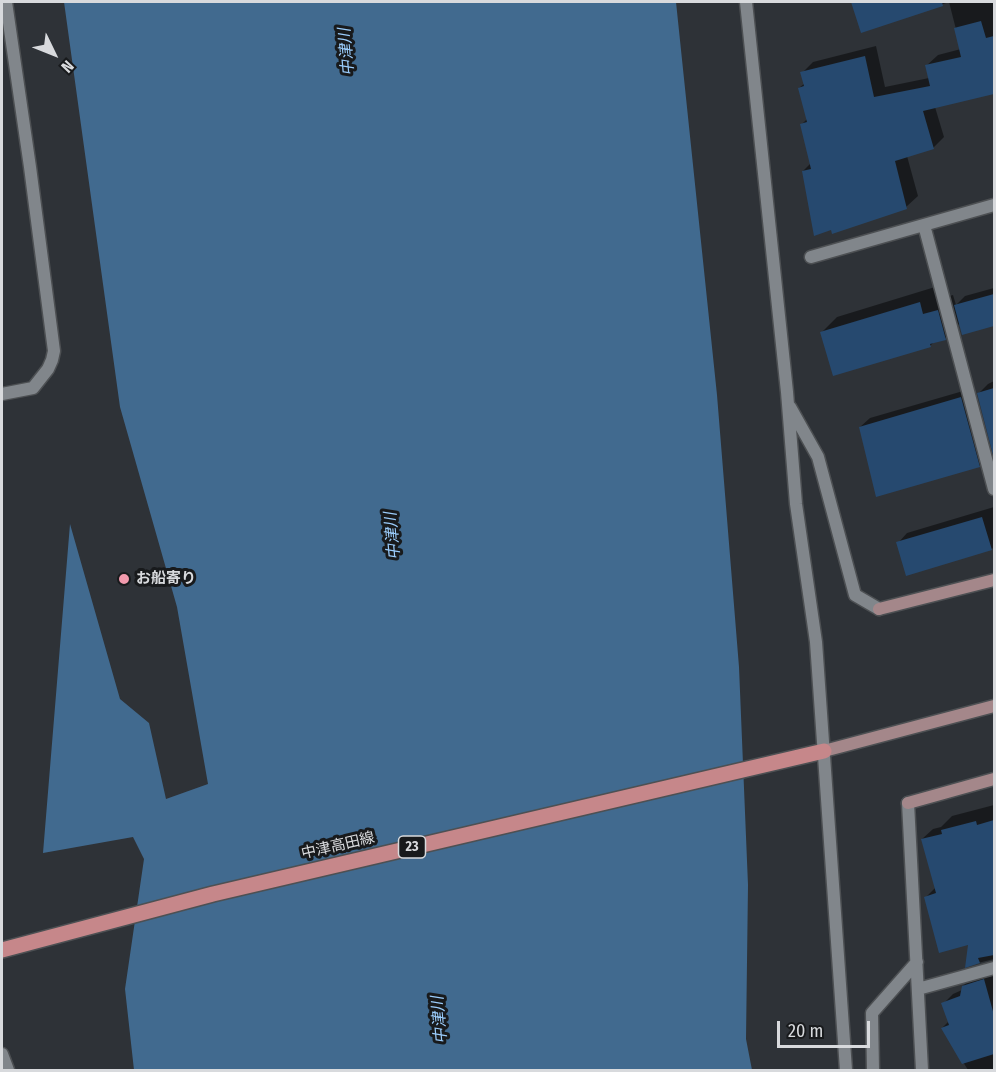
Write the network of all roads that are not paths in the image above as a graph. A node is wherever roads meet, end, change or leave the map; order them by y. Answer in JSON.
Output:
{"nodes":[{"id":1,"x":6,"y":2,"type":"edge"},
{"id":2,"x":746,"y":2,"type":"edge"},
{"id":3,"x":994,"y":205,"type":"edge"},
{"id":4,"x":924,"y":225,"type":"junction"},
{"id":5,"x":811,"y":257,"type":"dead end"},
{"id":6,"x":2,"y":394,"type":"edge"},
{"id":7,"x":788,"y":403,"type":"junction"},
{"id":8,"x":994,"y":489,"type":"edge"},
{"id":9,"x":994,"y":580,"type":"edge"},
{"id":10,"x":994,"y":706,"type":"edge"},
{"id":11,"x":824,"y":751,"type":"junction"},
{"id":12,"x":994,"y":779,"type":"edge"},
{"id":13,"x":2,"y":950,"type":"edge"},
{"id":14,"x":916,"y":962,"type":"junction"},
{"id":15,"x":994,"y":968,"type":"edge"},
{"id":16,"x":918,"y":989,"type":"junction"},
{"id":17,"x":2,"y":1054,"type":"edge"},
{"id":18,"x":8,"y":1071,"type":"edge"},
{"id":19,"x":846,"y":1071,"type":"edge"},
{"id":20,"x":873,"y":1071,"type":"edge"},
{"id":21,"x":922,"y":1071,"type":"edge"}],
"edges":[{"from":1,"to":6,"type":"street"},
{"from":2,"to":7,"type":"street"},
{"from":3,"to":4,"type":"street"},
{"from":4,"to":5,"type":"street"},
{"from":4,"to":8,"type":"street"},
{"from":7,"to":9,"type":"street"},
{"from":7,"to":11,"type":"street"},
{"from":10,"to":11,"type":"street"},
{"from":11,"to":13,"type":"main road","name":"中津高田線","number":"23"},
{"from":11,"to":19,"type":"street"},
{"from":12,"to":14,"type":"street"},
{"from":14,"to":16,"type":"street"},
{"from":14,"to":20,"type":"street"},
{"from":15,"to":16,"type":"street"},
{"from":16,"to":21,"type":"street"},
{"from":17,"to":18,"type":"street"}]}
